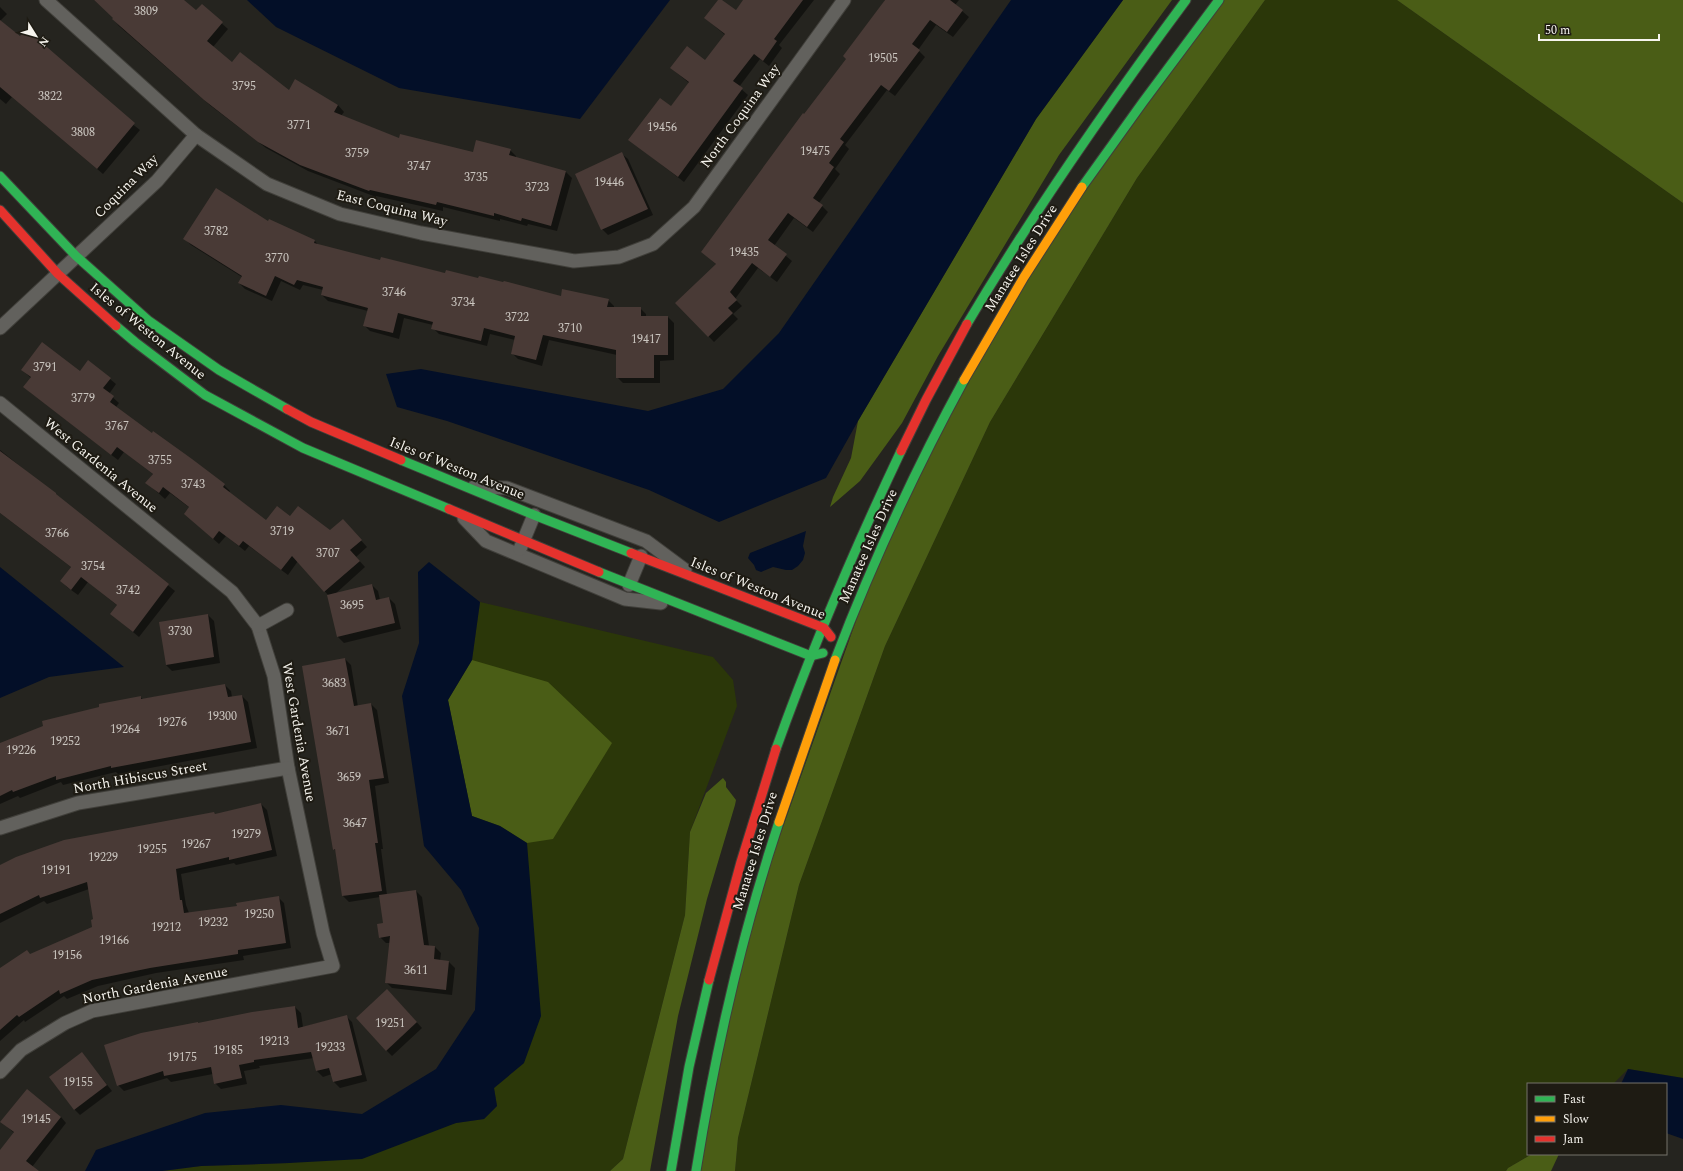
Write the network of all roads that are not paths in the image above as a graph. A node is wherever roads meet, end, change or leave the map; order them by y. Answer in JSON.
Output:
{"nodes":[{"id":1,"x":46,"y":0,"type":"edge"},
{"id":2,"x":844,"y":0,"type":"edge"},
{"id":3,"x":1186,"y":0,"type":"edge"},
{"id":4,"x":1219,"y":0,"type":"edge"},
{"id":5,"x":196,"y":134,"type":"junction"},
{"id":6,"x":0,"y":176,"type":"edge"},
{"id":7,"x":0,"y":210,"type":"edge"},
{"id":8,"x":653,"y":244,"type":"joint"},
{"id":9,"x":76,"y":256,"type":"junction"},
{"id":10,"x":58,"y":274,"type":"junction"},
{"id":11,"x":0,"y":328,"type":"edge"},
{"id":12,"x":0,"y":403,"type":"edge"},
{"id":13,"x":467,"y":487,"type":"junction"},
{"id":14,"x":459,"y":512,"type":"junction"},
{"id":15,"x":534,"y":515,"type":"junction"},
{"id":16,"x":524,"y":540,"type":"junction"},
{"id":17,"x":518,"y":554,"type":"junction"},
{"id":18,"x":642,"y":556,"type":"junction"},
{"id":19,"x":696,"y":578,"type":"junction"},
{"id":20,"x":629,"y":585,"type":"junction"},
{"id":21,"x":683,"y":605,"type":"junction"},
{"id":22,"x":287,"y":610,"type":"dead end"},
{"id":23,"x":258,"y":626,"type":"junction"},
{"id":24,"x":824,"y":628,"type":"junction"},
{"id":25,"x":839,"y":649,"type":"junction"},
{"id":26,"x":812,"y":656,"type":"junction"},
{"id":27,"x":288,"y":768,"type":"junction"},
{"id":28,"x":0,"y":828,"type":"edge"},
{"id":29,"x":333,"y":966,"type":"joint"},
{"id":30,"x":0,"y":1072,"type":"edge"},
{"id":31,"x":671,"y":1171,"type":"edge"},
{"id":32,"x":696,"y":1171,"type":"edge"}],
"edges":[{"from":1,"to":5,"type":"street","name":"East Coquina Way"},
{"from":2,"to":8,"type":"street","name":"North Coquina Way"},
{"from":3,"to":24,"type":"street","name":"Manatee Isles Drive"},
{"from":4,"to":25,"type":"street","name":"Manatee Isles Drive"},
{"from":5,"to":8,"type":"street","name":"East Coquina Way"},
{"from":5,"to":9,"type":"street","name":"Coquina Way"},
{"from":6,"to":9,"type":"street","name":"Isles of Weston Avenue"},
{"from":7,"to":10,"type":"street","name":"Isles of Weston Avenue"},
{"from":9,"to":10,"type":"street","name":"Coquina Way"},
{"from":9,"to":13,"type":"street","name":"Isles of Weston Avenue"},
{"from":10,"to":11,"type":"street","name":"Coquina Way"},
{"from":10,"to":14,"type":"street","name":"Isles of Weston Avenue"},
{"from":12,"to":23,"type":"street","name":"West Gardenia Avenue"},
{"from":13,"to":15,"type":"street","name":"Isles of Weston Avenue"},
{"from":13,"to":19,"type":"street"},
{"from":14,"to":16,"type":"street","name":"Isles of Weston Avenue"},
{"from":14,"to":17,"type":"street"},
{"from":15,"to":16,"type":"street"},
{"from":15,"to":18,"type":"street","name":"Isles of Weston Avenue"},
{"from":16,"to":17,"type":"street"},
{"from":16,"to":20,"type":"street","name":"Isles of Weston Avenue"},
{"from":17,"to":21,"type":"street"},
{"from":18,"to":19,"type":"street","name":"Isles of Weston Avenue"},
{"from":18,"to":20,"type":"street"},
{"from":19,"to":24,"type":"street","name":"Isles of Weston Avenue"},
{"from":20,"to":21,"type":"street","name":"Isles of Weston Avenue"},
{"from":21,"to":26,"type":"street","name":"Isles of Weston Avenue"},
{"from":22,"to":23,"type":"street"},
{"from":23,"to":27,"type":"street","name":"West Gardenia Avenue"},
{"from":24,"to":25,"type":"street","name":"Isles of Weston Avenue"},
{"from":24,"to":26,"type":"street","name":"Manatee Isles Drive"},
{"from":25,"to":26,"type":"street"},
{"from":25,"to":32,"type":"street","name":"Manatee Isles Drive"},
{"from":26,"to":31,"type":"street","name":"Manatee Isles Drive"},
{"from":27,"to":28,"type":"street","name":"North Hibiscus Street"},
{"from":27,"to":29,"type":"street","name":"West Gardenia Avenue"},
{"from":29,"to":30,"type":"street","name":"North Gardenia Avenue"}]}
